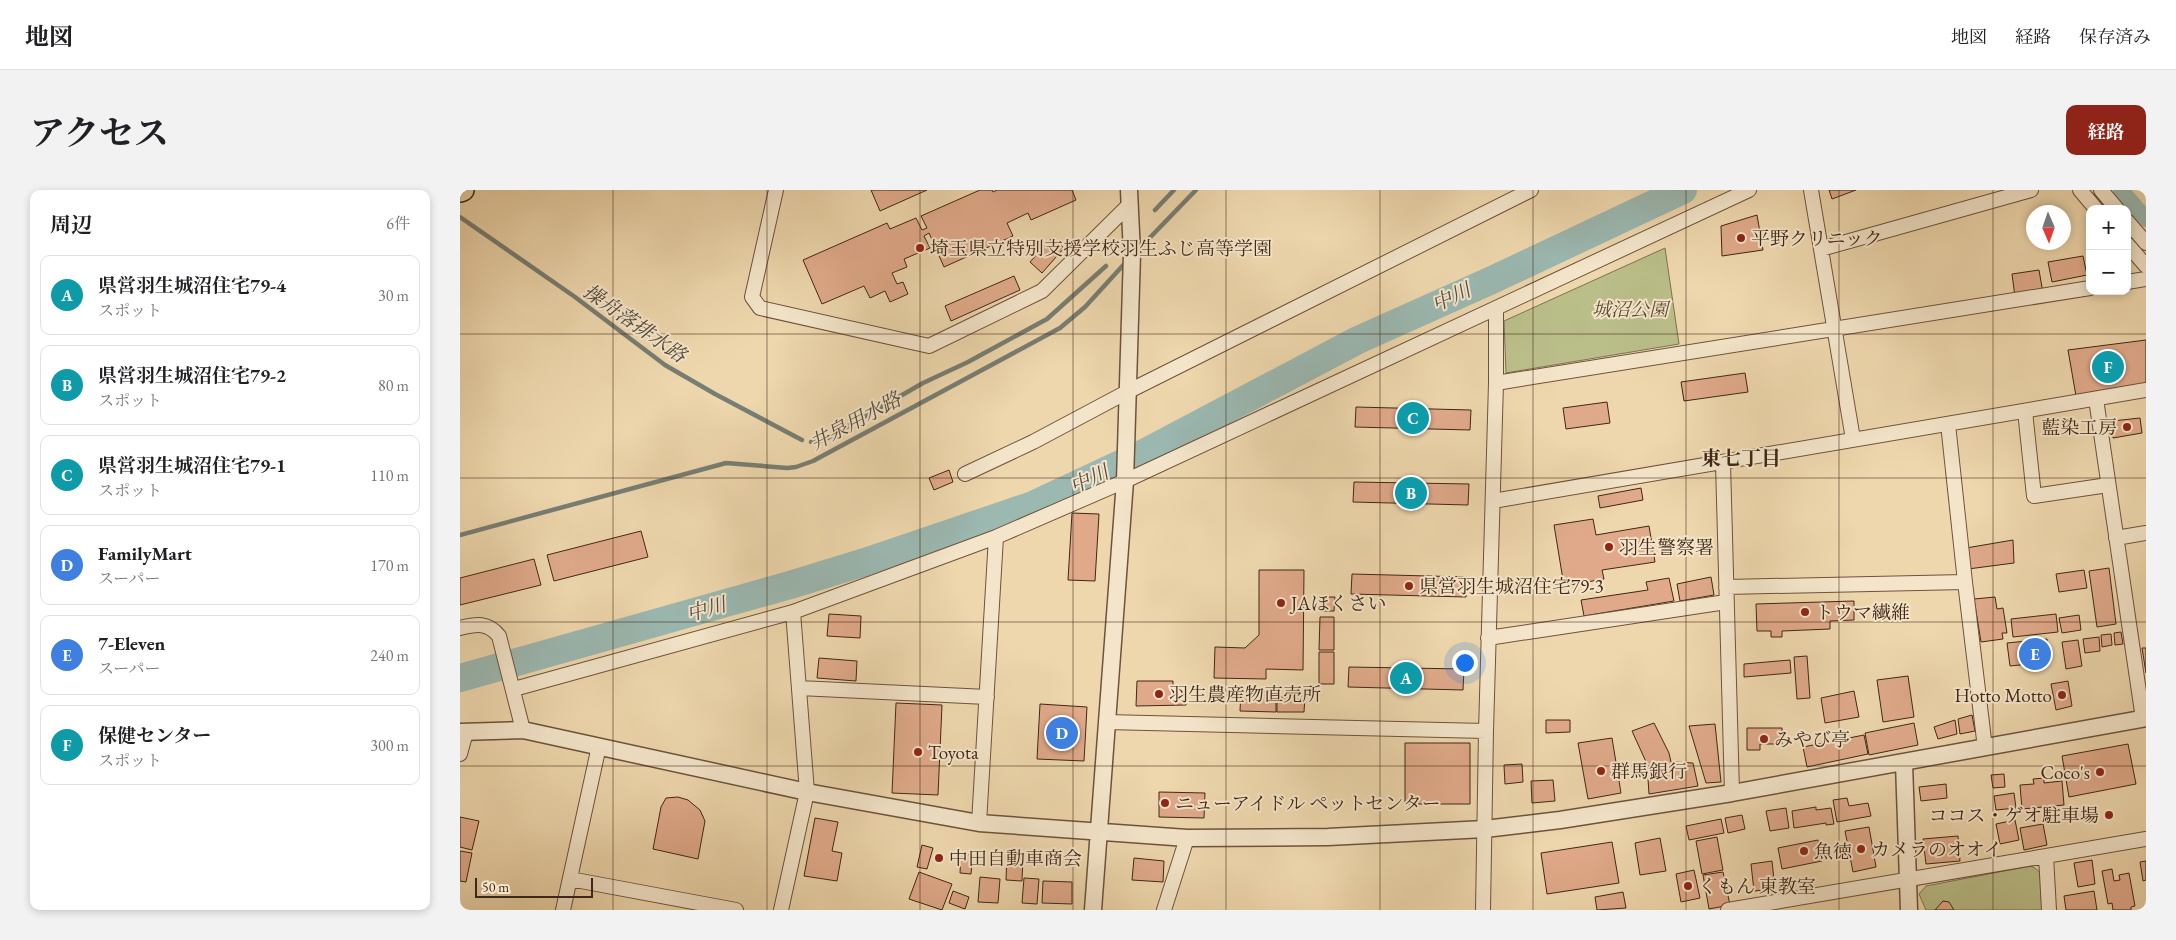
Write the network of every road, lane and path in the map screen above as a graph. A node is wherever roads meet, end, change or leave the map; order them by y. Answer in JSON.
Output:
{"nodes":[{"id":1,"x":776,"y":190,"type":"edge"},
{"id":2,"x":1531,"y":190,"type":"edge"},
{"id":3,"x":1749,"y":190,"type":"edge"},
{"id":4,"x":1811,"y":190,"type":"edge"},
{"id":5,"x":2031,"y":190,"type":"edge"},
{"id":6,"x":2080,"y":190,"type":"edge"},
{"id":7,"x":2101,"y":190,"type":"edge"},
{"id":8,"x":1129,"y":197,"type":"edge"},
{"id":9,"x":2093,"y":205,"type":"edge"},
{"id":10,"x":2114,"y":205,"type":"edge"},
{"id":11,"x":2131,"y":225,"type":"edge"},
{"id":12,"x":2146,"y":243,"type":"edge"},
{"id":13,"x":1821,"y":249,"type":"junction"},
{"id":14,"x":2131,"y":249,"type":"edge"},
{"id":15,"x":2146,"y":266,"type":"edge"},
{"id":16,"x":2146,"y":279,"type":"edge"},
{"id":17,"x":2131,"y":281,"type":"edge"},
{"id":18,"x":2086,"y":289,"type":"edge"},
{"id":19,"x":1496,"y":308,"type":"junction"},
{"id":20,"x":1834,"y":328,"type":"junction"},
{"id":21,"x":1496,"y":383,"type":"junction"},
{"id":22,"x":2146,"y":390,"type":"edge"},
{"id":23,"x":1127,"y":392,"type":"junction"},
{"id":24,"x":2096,"y":399,"type":"junction"},
{"id":25,"x":2025,"y":411,"type":"junction"},
{"id":26,"x":1948,"y":424,"type":"junction"},
{"id":27,"x":1853,"y":439,"type":"junction"},
{"id":28,"x":1723,"y":463,"type":"junction"},
{"id":29,"x":965,"y":474,"type":"dead end"},
{"id":30,"x":1125,"y":481,"type":"junction"},
{"id":31,"x":2108,"y":485,"type":"junction"},
{"id":32,"x":1493,"y":501,"type":"junction"},
{"id":33,"x":2146,"y":533,"type":"edge"},
{"id":34,"x":996,"y":537,"type":"junction"},
{"id":35,"x":2116,"y":538,"type":"junction"},
{"id":36,"x":1965,"y":582,"type":"junction"},
{"id":37,"x":1726,"y":587,"type":"junction"},
{"id":38,"x":1726,"y":602,"type":"junction"},
{"id":39,"x":792,"y":612,"type":"junction"},
{"id":40,"x":460,"y":628,"type":"edge"},
{"id":41,"x":1488,"y":638,"type":"junction"},
{"id":42,"x":512,"y":683,"type":"junction"},
{"id":43,"x":798,"y":688,"type":"junction"},
{"id":44,"x":987,"y":697,"type":"junction"},
{"id":45,"x":2144,"y":719,"type":"edge"},
{"id":46,"x":1106,"y":722,"type":"junction"},
{"id":47,"x":523,"y":730,"type":"junction"},
{"id":48,"x":1486,"y":731,"type":"junction"},
{"id":49,"x":463,"y":732,"type":"edge"},
{"id":50,"x":600,"y":746,"type":"junction"},
{"id":51,"x":1986,"y":748,"type":"junction"},
{"id":52,"x":460,"y":754,"type":"edge"},
{"id":53,"x":1904,"y":763,"type":"junction"},
{"id":54,"x":807,"y":792,"type":"junction"},
{"id":55,"x":1732,"y":793,"type":"junction"},
{"id":56,"x":980,"y":823,"type":"junction"},
{"id":57,"x":1485,"y":829,"type":"junction"},
{"id":58,"x":1099,"y":833,"type":"junction"},
{"id":59,"x":1187,"y":838,"type":"junction"},
{"id":60,"x":2146,"y":839,"type":"edge"},
{"id":61,"x":2046,"y":856,"type":"junction"},
{"id":62,"x":570,"y":878,"type":"junction"},
{"id":63,"x":1908,"y":879,"type":"junction"},
{"id":64,"x":674,"y":904,"type":"edge"},
{"id":65,"x":563,"y":910,"type":"edge"},
{"id":66,"x":736,"y":910,"type":"edge"},
{"id":67,"x":781,"y":910,"type":"edge"},
{"id":68,"x":1093,"y":910,"type":"edge"},
{"id":69,"x":1164,"y":910,"type":"edge"},
{"id":70,"x":1483,"y":910,"type":"edge"},
{"id":71,"x":1728,"y":910,"type":"edge"},
{"id":72,"x":1909,"y":910,"type":"edge"},
{"id":73,"x":2048,"y":910,"type":"edge"}],
"edges":[{"from":1,"to":8,"type":"street"},
{"from":2,"to":23,"type":"street"},
{"from":3,"to":19,"type":"street"},
{"from":4,"to":13,"type":"street"},
{"from":5,"to":13,"type":"street"},
{"from":6,"to":9,"type":"street"},
{"from":7,"to":10,"type":"street"},
{"from":8,"to":23,"type":"street"},
{"from":11,"to":12,"type":"street"},
{"from":13,"to":20,"type":"street"},
{"from":14,"to":15,"type":"street"},
{"from":16,"to":17,"type":"street"},
{"from":18,"to":20,"type":"street"},
{"from":19,"to":21,"type":"street"},
{"from":19,"to":30,"type":"street"},
{"from":20,"to":21,"type":"street"},
{"from":20,"to":27,"type":"street"},
{"from":21,"to":32,"type":"street"},
{"from":22,"to":24,"type":"street"},
{"from":23,"to":29,"type":"street"},
{"from":23,"to":30,"type":"street"},
{"from":24,"to":25,"type":"street"},
{"from":24,"to":31,"type":"street"},
{"from":25,"to":26,"type":"street"},
{"from":25,"to":31,"type":"street"},
{"from":26,"to":27,"type":"street"},
{"from":26,"to":36,"type":"street"},
{"from":27,"to":28,"type":"street"},
{"from":28,"to":32,"type":"street"},
{"from":28,"to":37,"type":"street"},
{"from":30,"to":34,"type":"street"},
{"from":30,"to":46,"type":"street"},
{"from":31,"to":35,"type":"street"},
{"from":32,"to":41,"type":"street"},
{"from":33,"to":35,"type":"street"},
{"from":34,"to":39,"type":"street"},
{"from":34,"to":44,"type":"street"},
{"from":35,"to":45,"type":"street"},
{"from":36,"to":37,"type":"street"},
{"from":36,"to":51,"type":"street"},
{"from":37,"to":38,"type":"street"},
{"from":38,"to":41,"type":"street"},
{"from":38,"to":55,"type":"street"},
{"from":39,"to":42,"type":"street"},
{"from":39,"to":43,"type":"street"},
{"from":40,"to":42,"type":"street"},
{"from":41,"to":48,"type":"street"},
{"from":42,"to":47,"type":"street"},
{"from":43,"to":44,"type":"street"},
{"from":43,"to":54,"type":"street"},
{"from":44,"to":56,"type":"street"},
{"from":45,"to":51,"type":"street"},
{"from":46,"to":48,"type":"street"},
{"from":46,"to":58,"type":"street"},
{"from":47,"to":49,"type":"street"},
{"from":47,"to":50,"type":"street"},
{"from":48,"to":57,"type":"street"},
{"from":49,"to":52,"type":"street"},
{"from":50,"to":54,"type":"street"},
{"from":50,"to":62,"type":"street"},
{"from":51,"to":53,"type":"street"},
{"from":53,"to":55,"type":"street"},
{"from":53,"to":63,"type":"street"},
{"from":54,"to":56,"type":"street"},
{"from":54,"to":67,"type":"street"},
{"from":55,"to":57,"type":"street"},
{"from":56,"to":58,"type":"street"},
{"from":57,"to":59,"type":"street"},
{"from":57,"to":70,"type":"street"},
{"from":58,"to":59,"type":"street"},
{"from":58,"to":68,"type":"street"},
{"from":59,"to":69,"type":"street"},
{"from":60,"to":61,"type":"street"},
{"from":61,"to":63,"type":"street"},
{"from":61,"to":73,"type":"street"},
{"from":62,"to":64,"type":"street"},
{"from":62,"to":65,"type":"street"},
{"from":63,"to":71,"type":"street"},
{"from":63,"to":72,"type":"street"},
{"from":64,"to":66,"type":"street"}]}
